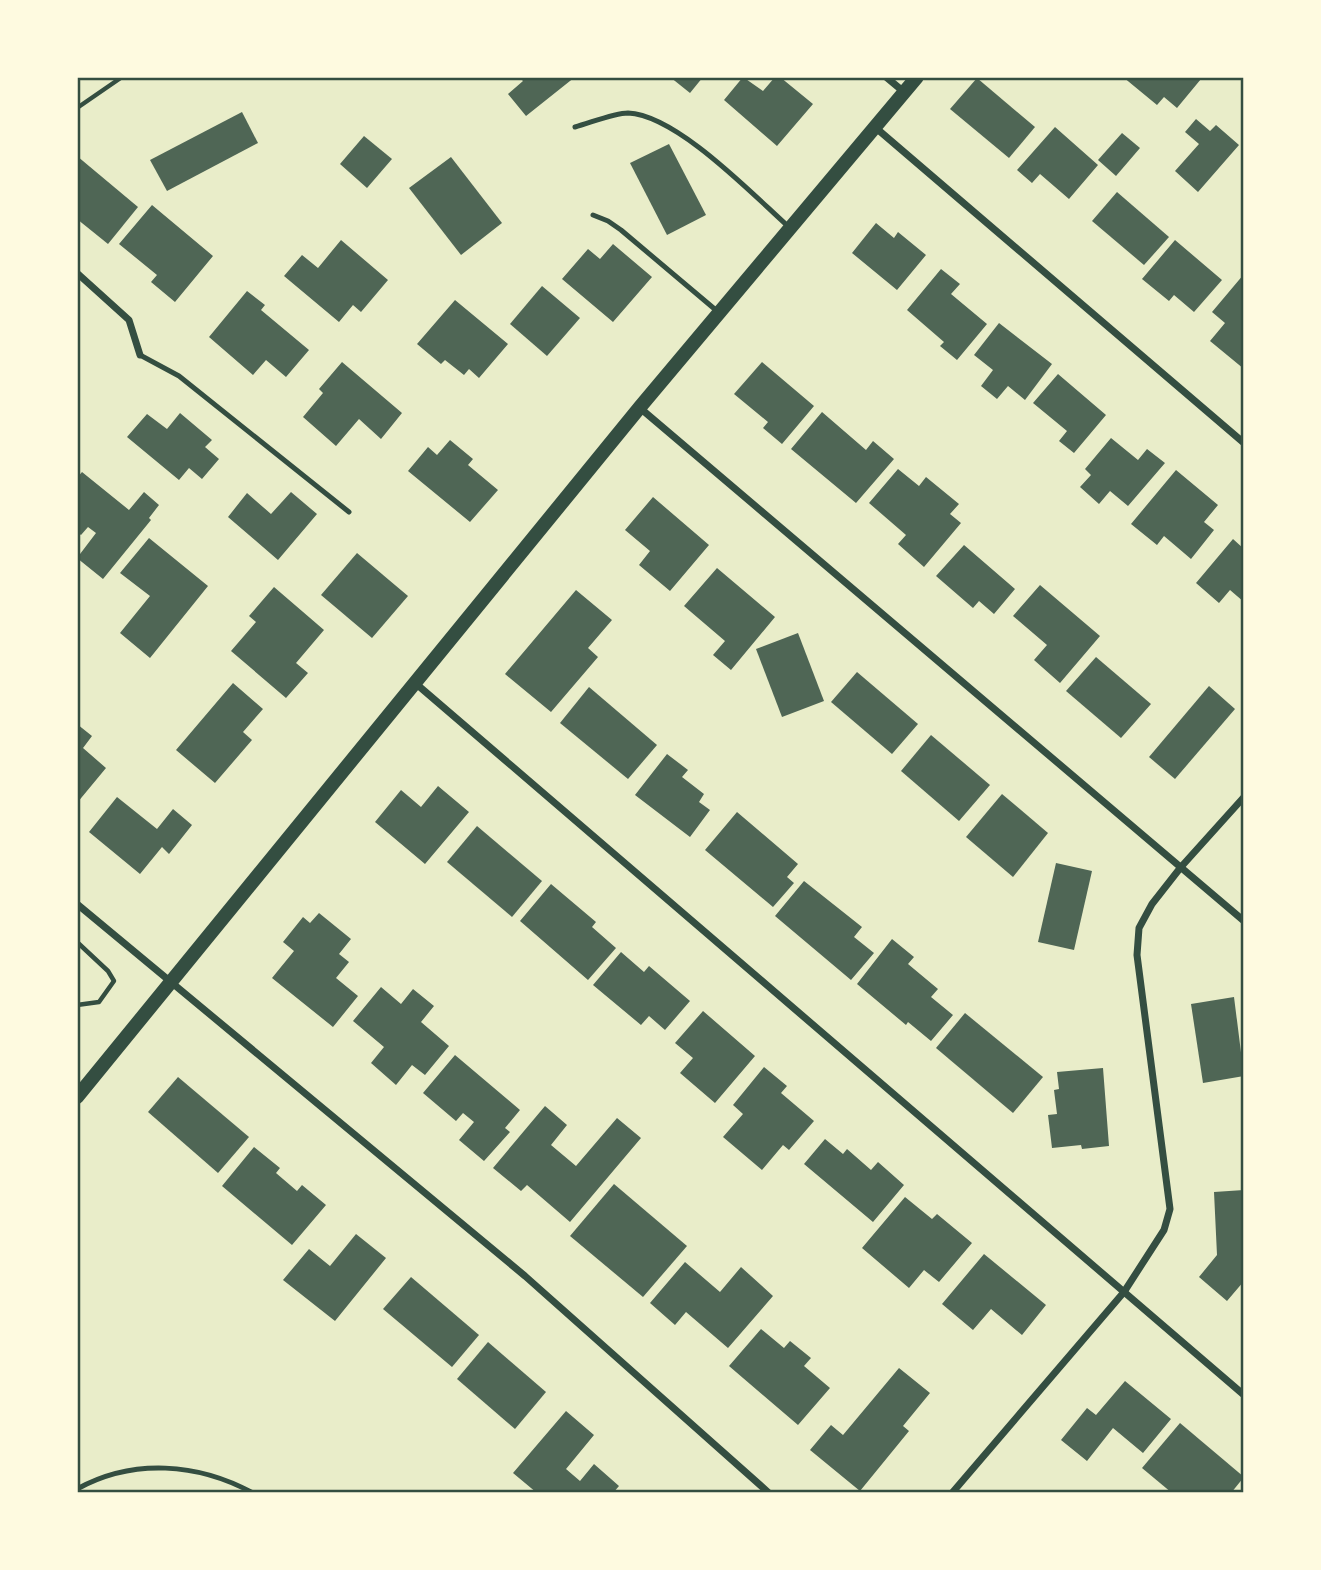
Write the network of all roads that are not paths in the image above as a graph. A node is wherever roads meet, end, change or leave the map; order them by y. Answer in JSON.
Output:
{"nodes":[{"id":1,"x":886,"y":77,"type":"edge"},
{"id":2,"x":917,"y":77,"type":"edge"},
{"id":3,"x":904,"y":92,"type":"junction"},
{"id":4,"x":575,"y":127,"type":"dead end"},
{"id":5,"x":876,"y":128,"type":"junction"},
{"id":6,"x":593,"y":215,"type":"dead end"},
{"id":7,"x":790,"y":229,"type":"junction"},
{"id":8,"x":77,"y":273,"type":"edge"},
{"id":9,"x":719,"y":313,"type":"junction"},
{"id":10,"x":140,"y":355,"type":"joint"},
{"id":11,"x":640,"y":407,"type":"junction"},
{"id":12,"x":1244,"y":443,"type":"edge"},
{"id":13,"x":349,"y":512,"type":"dead end"},
{"id":14,"x":414,"y":682,"type":"junction"},
{"id":15,"x":1244,"y":797,"type":"edge"},
{"id":16,"x":1181,"y":867,"type":"junction"},
{"id":17,"x":77,"y":904,"type":"edge"},
{"id":18,"x":1244,"y":921,"type":"edge"},
{"id":19,"x":171,"y":982,"type":"junction"},
{"id":20,"x":77,"y":1097,"type":"edge"},
{"id":21,"x":1124,"y":1292,"type":"junction"},
{"id":22,"x":1244,"y":1395,"type":"edge"},
{"id":23,"x":77,"y":1489,"type":"edge"},
{"id":24,"x":253,"y":1493,"type":"edge"},
{"id":25,"x":769,"y":1493,"type":"edge"},
{"id":26,"x":952,"y":1493,"type":"edge"}],
"edges":[{"from":1,"to":3,"type":"street"},
{"from":2,"to":3,"type":"main road"},
{"from":3,"to":5,"type":"main road"},
{"from":4,"to":7,"type":"lane"},
{"from":5,"to":7,"type":"main road"},
{"from":5,"to":12,"type":"street"},
{"from":6,"to":9,"type":"lane"},
{"from":7,"to":9,"type":"main road"},
{"from":8,"to":10,"type":"street"},
{"from":9,"to":11,"type":"main road"},
{"from":10,"to":13,"type":"lane"},
{"from":11,"to":14,"type":"main road"},
{"from":11,"to":16,"type":"street"},
{"from":14,"to":19,"type":"main road"},
{"from":14,"to":21,"type":"street"},
{"from":15,"to":16,"type":"street"},
{"from":16,"to":18,"type":"street"},
{"from":16,"to":21,"type":"street"},
{"from":17,"to":19,"type":"street"},
{"from":19,"to":20,"type":"main road"},
{"from":19,"to":25,"type":"street"},
{"from":21,"to":22,"type":"street"},
{"from":21,"to":26,"type":"street"},
{"from":23,"to":24,"type":"lane"}]}
